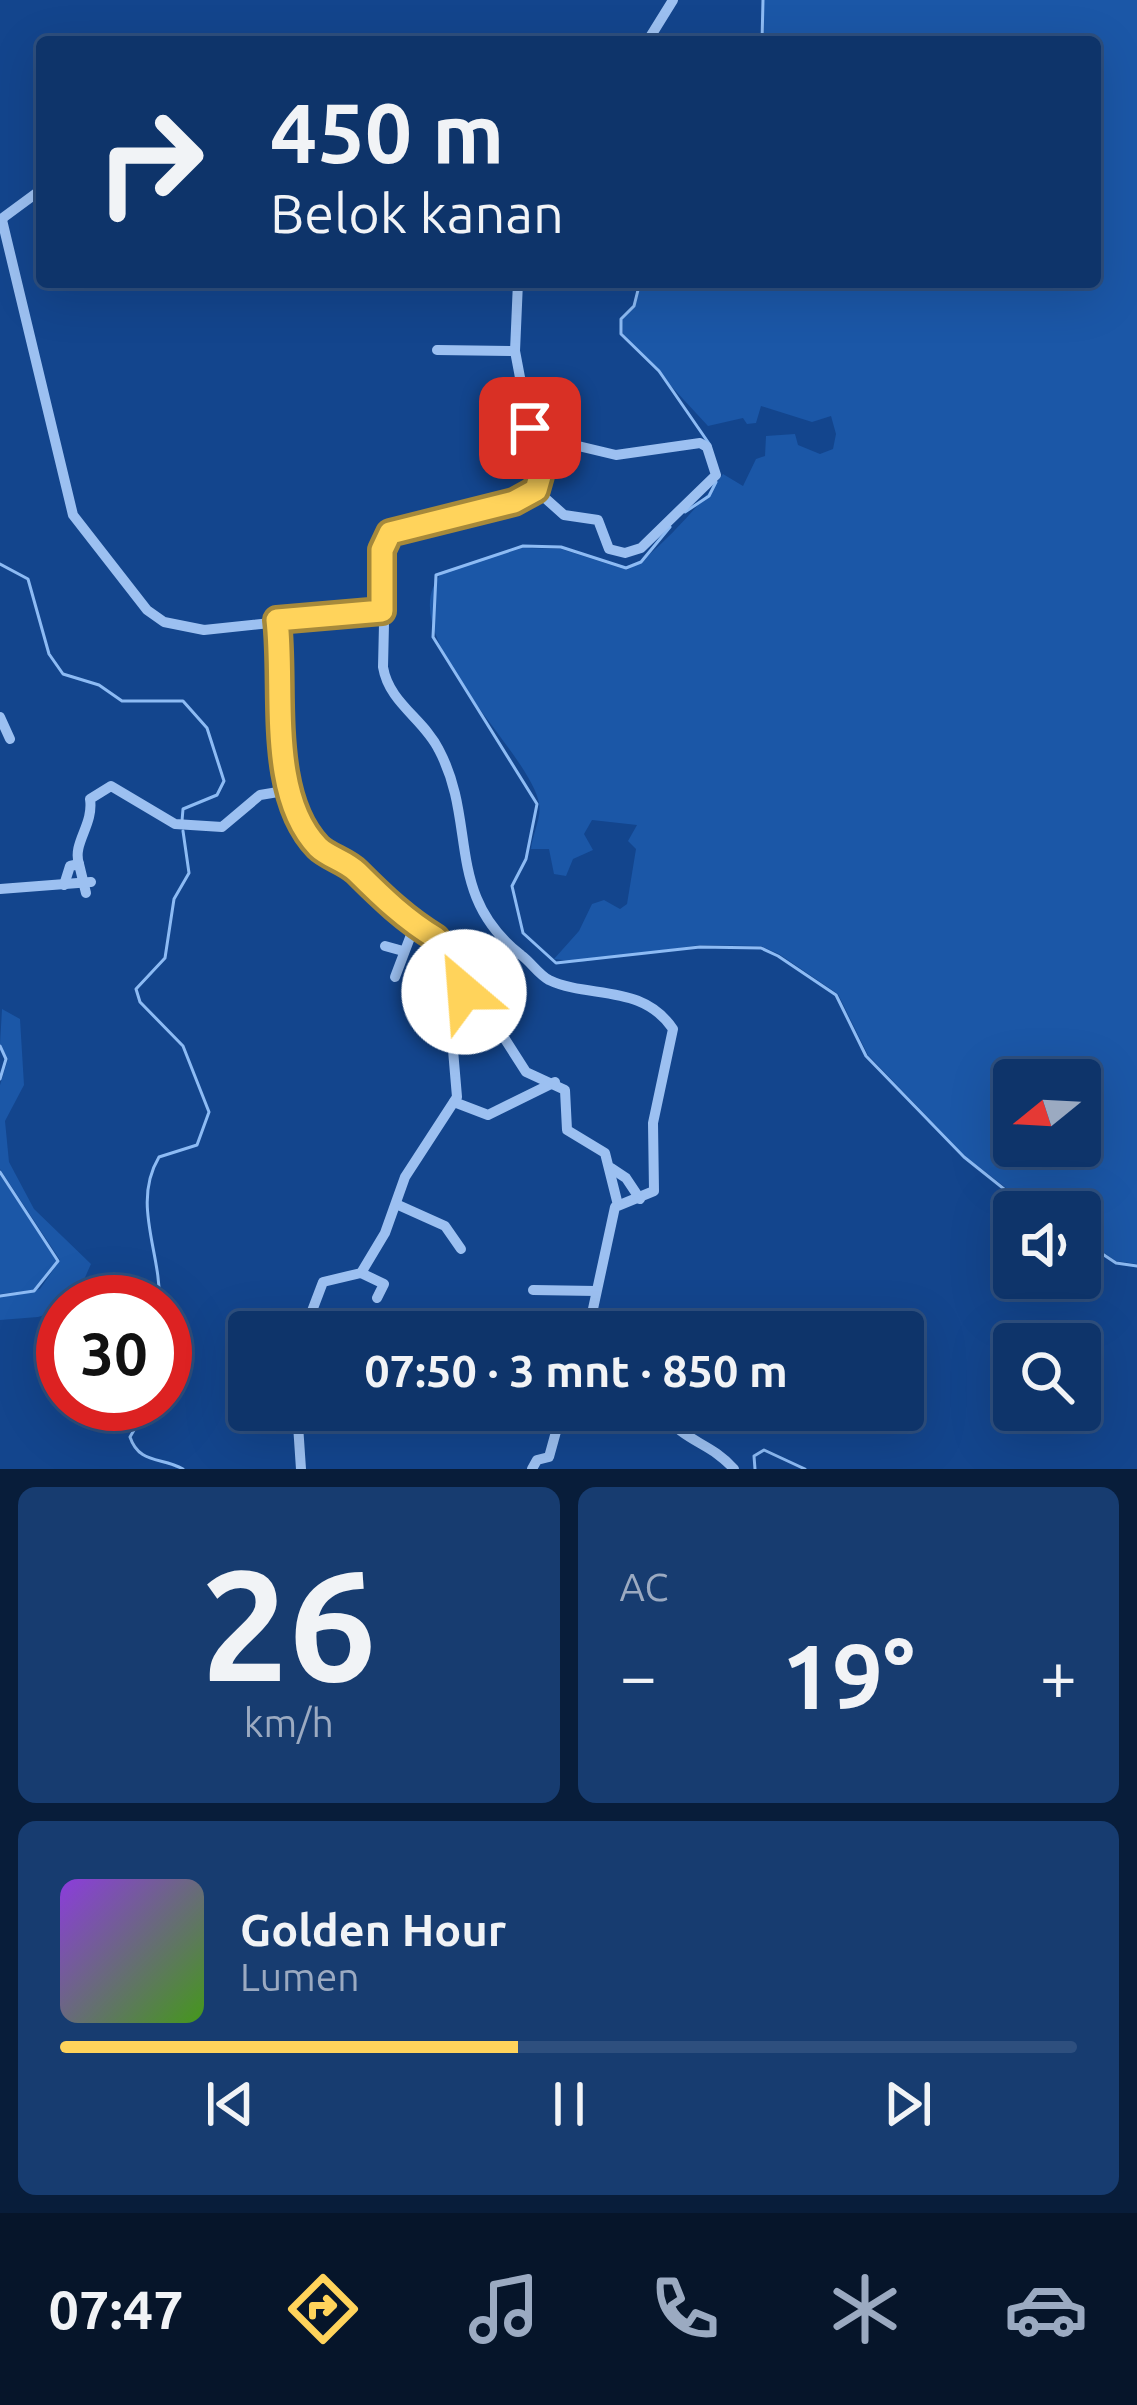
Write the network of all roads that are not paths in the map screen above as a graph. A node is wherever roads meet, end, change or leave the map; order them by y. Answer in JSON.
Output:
{"nodes":[{"id":1,"x":673,"y":0,"type":"edge"},
{"id":2,"x":651,"y":36,"type":"edge"},
{"id":3,"x":36,"y":194,"type":"edge"},
{"id":4,"x":1,"y":220,"type":"edge"},
{"id":5,"x":518,"y":288,"type":"edge"},
{"id":6,"x":437,"y":350,"type":"dead end"},
{"id":7,"x":515,"y":351,"type":"junction"},
{"id":8,"x":532,"y":435,"type":"junction"},
{"id":9,"x":536,"y":490,"type":"junction"},
{"id":10,"x":382,"y":611,"type":"junction"},
{"id":11,"x":277,"y":620,"type":"junction"},
{"id":12,"x":0,"y":717,"type":"edge"},
{"id":13,"x":10,"y":739,"type":"dead end"},
{"id":14,"x":290,"y":790,"type":"junction"},
{"id":15,"x":79,"y":864,"type":"junction"},
{"id":16,"x":64,"y":885,"type":"junction"},
{"id":17,"x":0,"y":889,"type":"edge"},
{"id":18,"x":414,"y":927,"type":"junction"},
{"id":19,"x":385,"y":946,"type":"dead end"},
{"id":20,"x":403,"y":951,"type":"junction"},
{"id":21,"x":395,"y":976,"type":"dead end"},
{"id":22,"x":494,"y":1022,"type":"junction"},
{"id":23,"x":555,"y":1082,"type":"junction"},
{"id":24,"x":454,"y":1102,"type":"junction"},
{"id":25,"x":611,"y":1168,"type":"junction"},
{"id":26,"x":640,"y":1199,"type":"junction"},
{"id":27,"x":396,"y":1204,"type":"junction"},
{"id":28,"x":618,"y":1205,"type":"junction"},
{"id":29,"x":461,"y":1249,"type":"dead end"},
{"id":30,"x":361,"y":1273,"type":"junction"},
{"id":31,"x":533,"y":1290,"type":"dead end"},
{"id":32,"x":596,"y":1291,"type":"junction"},
{"id":33,"x":377,"y":1298,"type":"dead end"},
{"id":34,"x":312,"y":1311,"type":"edge"},
{"id":35,"x":592,"y":1311,"type":"edge"},
{"id":36,"x":298,"y":1431,"type":"edge"},
{"id":37,"x":556,"y":1431,"type":"edge"},
{"id":38,"x":676,"y":1431,"type":"edge"},
{"id":39,"x":301,"y":1469,"type":"edge"},
{"id":40,"x":532,"y":1469,"type":"edge"},
{"id":41,"x":734,"y":1469,"type":"edge"}],
"edges":[{"from":1,"to":2,"type":"street"},
{"from":3,"to":4,"type":"street"},
{"from":4,"to":11,"type":"street"},
{"from":5,"to":7,"type":"street"},
{"from":6,"to":7,"type":"street"},
{"from":7,"to":8,"type":"street"},
{"from":8,"to":9,"type":"street"},
{"from":8,"to":9,"type":"street"},
{"from":9,"to":10,"type":"street"},
{"from":10,"to":11,"type":"street"},
{"from":10,"to":26,"type":"street"},
{"from":11,"to":14,"type":"street"},
{"from":12,"to":13,"type":"street"},
{"from":14,"to":15,"type":"street"},
{"from":14,"to":18,"type":"street"},
{"from":15,"to":16,"type":"street"},
{"from":15,"to":16,"type":"street"},
{"from":16,"to":17,"type":"street"},
{"from":18,"to":20,"type":"street"},
{"from":18,"to":22,"type":"street"},
{"from":19,"to":20,"type":"street"},
{"from":20,"to":21,"type":"street"},
{"from":22,"to":23,"type":"street"},
{"from":22,"to":24,"type":"street"},
{"from":23,"to":24,"type":"street"},
{"from":23,"to":25,"type":"street"},
{"from":24,"to":27,"type":"street"},
{"from":25,"to":26,"type":"street"},
{"from":25,"to":28,"type":"street"},
{"from":26,"to":28,"type":"street"},
{"from":27,"to":29,"type":"street"},
{"from":27,"to":30,"type":"street"},
{"from":28,"to":32,"type":"street"},
{"from":30,"to":33,"type":"street"},
{"from":30,"to":34,"type":"street"},
{"from":31,"to":32,"type":"street"},
{"from":32,"to":35,"type":"street"},
{"from":36,"to":39,"type":"street"},
{"from":37,"to":40,"type":"street"},
{"from":38,"to":41,"type":"street"}]}
